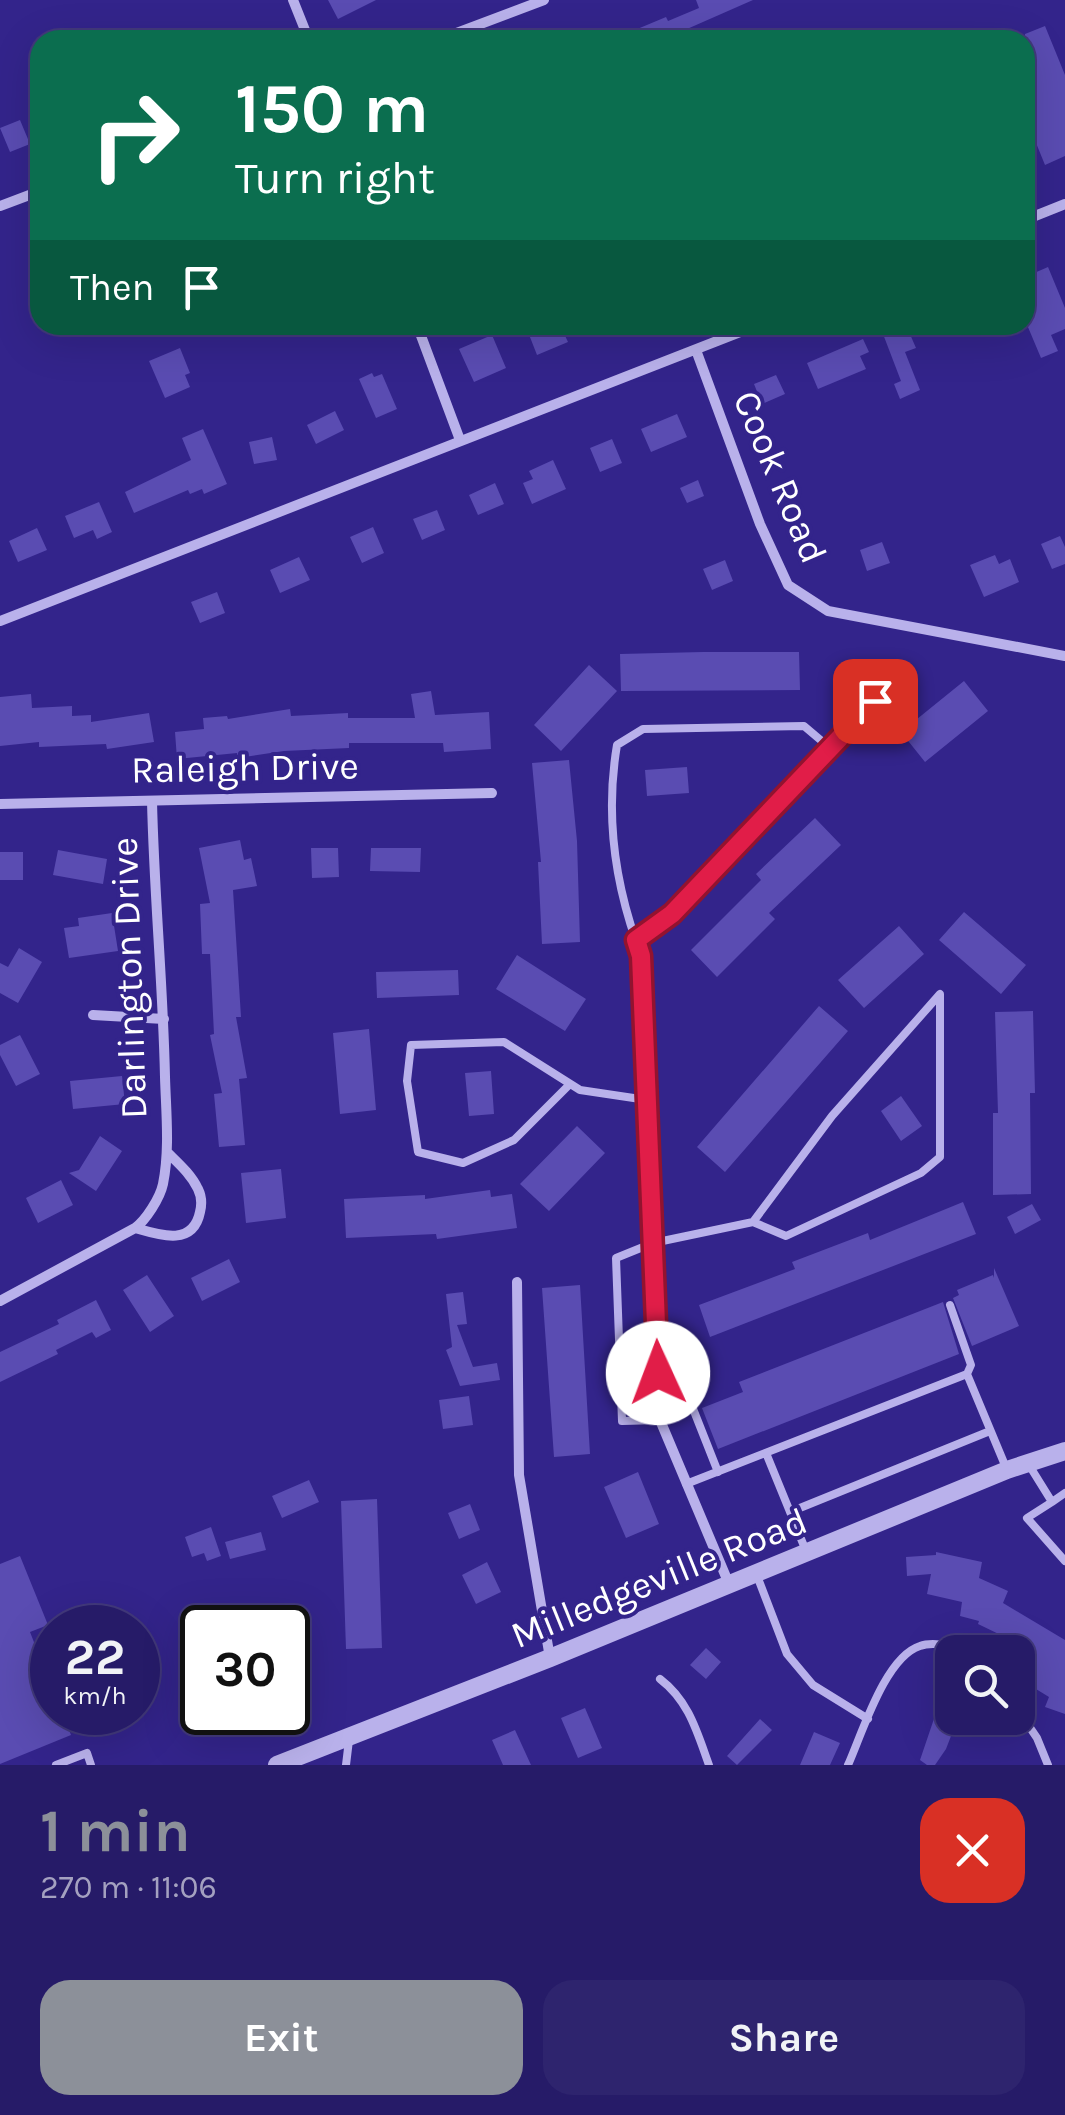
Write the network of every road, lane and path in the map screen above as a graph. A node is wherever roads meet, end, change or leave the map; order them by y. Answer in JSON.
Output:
{"nodes":[{"id":1,"x":294,"y":0,"type":"edge"},
{"id":2,"x":544,"y":0,"type":"edge"},
{"id":3,"x":305,"y":30,"type":"edge"},
{"id":4,"x":464,"y":30,"type":"edge"},
{"id":5,"x":30,"y":195,"type":"edge"},
{"id":6,"x":1065,"y":204,"type":"edge"},
{"id":7,"x":0,"y":206,"type":"edge"},
{"id":8,"x":1035,"y":216,"type":"edge"},
{"id":9,"x":421,"y":335,"type":"edge"},
{"id":10,"x":733,"y":335,"type":"edge"},
{"id":11,"x":696,"y":350,"type":"junction"},
{"id":12,"x":460,"y":440,"type":"junction"},
{"id":13,"x":0,"y":621,"type":"edge"},
{"id":14,"x":1065,"y":656,"type":"edge"},
{"id":15,"x":897,"y":678,"type":"dead end"},
{"id":16,"x":830,"y":748,"type":"junction"},
{"id":17,"x":492,"y":793,"type":"dead end"},
{"id":18,"x":152,"y":801,"type":"junction"},
{"id":19,"x":0,"y":804,"type":"edge"},
{"id":20,"x":636,"y":940,"type":"junction"},
{"id":21,"x":93,"y":1014,"type":"dead end"},
{"id":22,"x":164,"y":1019,"type":"junction"},
{"id":23,"x":570,"y":1084,"type":"junction"},
{"id":24,"x":647,"y":1100,"type":"junction"},
{"id":25,"x":167,"y":1152,"type":"junction"},
{"id":26,"x":753,"y":1222,"type":"junction"},
{"id":27,"x":134,"y":1228,"type":"junction"},
{"id":28,"x":653,"y":1242,"type":"junction"},
{"id":29,"x":517,"y":1282,"type":"dead end"},
{"id":30,"x":0,"y":1301,"type":"edge"},
{"id":31,"x":950,"y":1305,"type":"dead end"},
{"id":32,"x":967,"y":1374,"type":"junction"},
{"id":33,"x":659,"y":1406,"type":"junction"},
{"id":34,"x":660,"y":1420,"type":"junction"},
{"id":35,"x":990,"y":1432,"type":"junction"},
{"id":36,"x":1065,"y":1451,"type":"edge"},
{"id":37,"x":766,"y":1453,"type":"junction"},
{"id":38,"x":1028,"y":1464,"type":"junction"},
{"id":39,"x":1007,"y":1470,"type":"junction"},
{"id":40,"x":718,"y":1472,"type":"junction"},
{"id":41,"x":686,"y":1484,"type":"junction"},
{"id":42,"x":1065,"y":1493,"type":"edge"},
{"id":43,"x":1052,"y":1502,"type":"junction"},
{"id":44,"x":790,"y":1512,"type":"junction"},
{"id":45,"x":1061,"y":1549,"type":"edge"},
{"id":46,"x":807,"y":1553,"type":"junction"},
{"id":47,"x":1065,"y":1561,"type":"edge"},
{"id":48,"x":756,"y":1574,"type":"junction"},
{"id":49,"x":729,"y":1584,"type":"junction"},
{"id":50,"x":935,"y":1646,"type":"edge"},
{"id":51,"x":550,"y":1658,"type":"junction"},
{"id":52,"x":660,"y":1678,"type":"dead end"},
{"id":53,"x":868,"y":1718,"type":"junction"},
{"id":54,"x":1035,"y":1735,"type":"edge"},
{"id":55,"x":350,"y":1737,"type":"junction"},
{"id":56,"x":56,"y":1765,"type":"edge"},
{"id":57,"x":91,"y":1765,"type":"edge"},
{"id":58,"x":277,"y":1765,"type":"edge"},
{"id":59,"x":346,"y":1765,"type":"edge"},
{"id":60,"x":709,"y":1765,"type":"edge"},
{"id":61,"x":848,"y":1765,"type":"edge"},
{"id":62,"x":1048,"y":1765,"type":"edge"}],
"edges":[{"from":1,"to":3,"type":"street"},
{"from":2,"to":4,"type":"street"},
{"from":5,"to":7,"type":"street"},
{"from":6,"to":8,"type":"street"},
{"from":9,"to":12,"type":"street"},
{"from":10,"to":11,"type":"street"},
{"from":11,"to":12,"type":"street"},
{"from":11,"to":14,"type":"street","name":"Cook Road"},
{"from":12,"to":13,"type":"street"},
{"from":15,"to":16,"type":"lane"},
{"from":16,"to":20,"type":"lane"},
{"from":16,"to":20,"type":"lane"},
{"from":17,"to":18,"type":"street","name":"Raleigh Drive"},
{"from":18,"to":19,"type":"street","name":"Raleigh Drive"},
{"from":18,"to":22,"type":"street","name":"Darlington Drive"},
{"from":20,"to":24,"type":"street"},
{"from":21,"to":22,"type":"street"},
{"from":22,"to":25,"type":"street","name":"Darlington Drive"},
{"from":23,"to":23,"type":"lane"},
{"from":23,"to":24,"type":"lane"},
{"from":24,"to":28,"type":"street"},
{"from":25,"to":27,"type":"street","name":"Darlington Drive"},
{"from":25,"to":27,"type":"street","name":"Darlington Drive"},
{"from":26,"to":26,"type":"lane"},
{"from":26,"to":28,"type":"lane"},
{"from":27,"to":30,"type":"street","name":"Darlington Drive"},
{"from":28,"to":33,"type":"street"},
{"from":28,"to":34,"type":"lane"},
{"from":29,"to":51,"type":"street"},
{"from":31,"to":32,"type":"lane"},
{"from":32,"to":35,"type":"lane"},
{"from":32,"to":37,"type":"lane"},
{"from":33,"to":34,"type":"street"},
{"from":33,"to":40,"type":"lane"},
{"from":34,"to":41,"type":"street"},
{"from":35,"to":39,"type":"lane"},
{"from":35,"to":44,"type":"lane"},
{"from":36,"to":38,"type":"street","name":"Milledgeville Road"},
{"from":37,"to":40,"type":"lane"},
{"from":37,"to":44,"type":"lane"},
{"from":38,"to":39,"type":"street","name":"Milledgeville Road"},
{"from":38,"to":43,"type":"lane"},
{"from":39,"to":46,"type":"street","name":"Milledgeville Road"},
{"from":40,"to":41,"type":"lane"},
{"from":41,"to":49,"type":"street"},
{"from":42,"to":43,"type":"lane"},
{"from":43,"to":45,"type":"lane"},
{"from":44,"to":46,"type":"lane"},
{"from":45,"to":47,"type":"lane"},
{"from":46,"to":48,"type":"street","name":"Milledgeville Road"},
{"from":48,"to":49,"type":"street","name":"Milledgeville Road"},
{"from":48,"to":53,"type":"lane"},
{"from":49,"to":51,"type":"street","name":"Milledgeville Road"},
{"from":50,"to":53,"type":"lane"},
{"from":51,"to":55,"type":"street","name":"Milledgeville Road"},
{"from":52,"to":60,"type":"lane"},
{"from":53,"to":61,"type":"lane"},
{"from":54,"to":62,"type":"lane"},
{"from":55,"to":58,"type":"street","name":"Milledgeville Road"},
{"from":55,"to":59,"type":"lane"},
{"from":56,"to":57,"type":"lane"}]}
